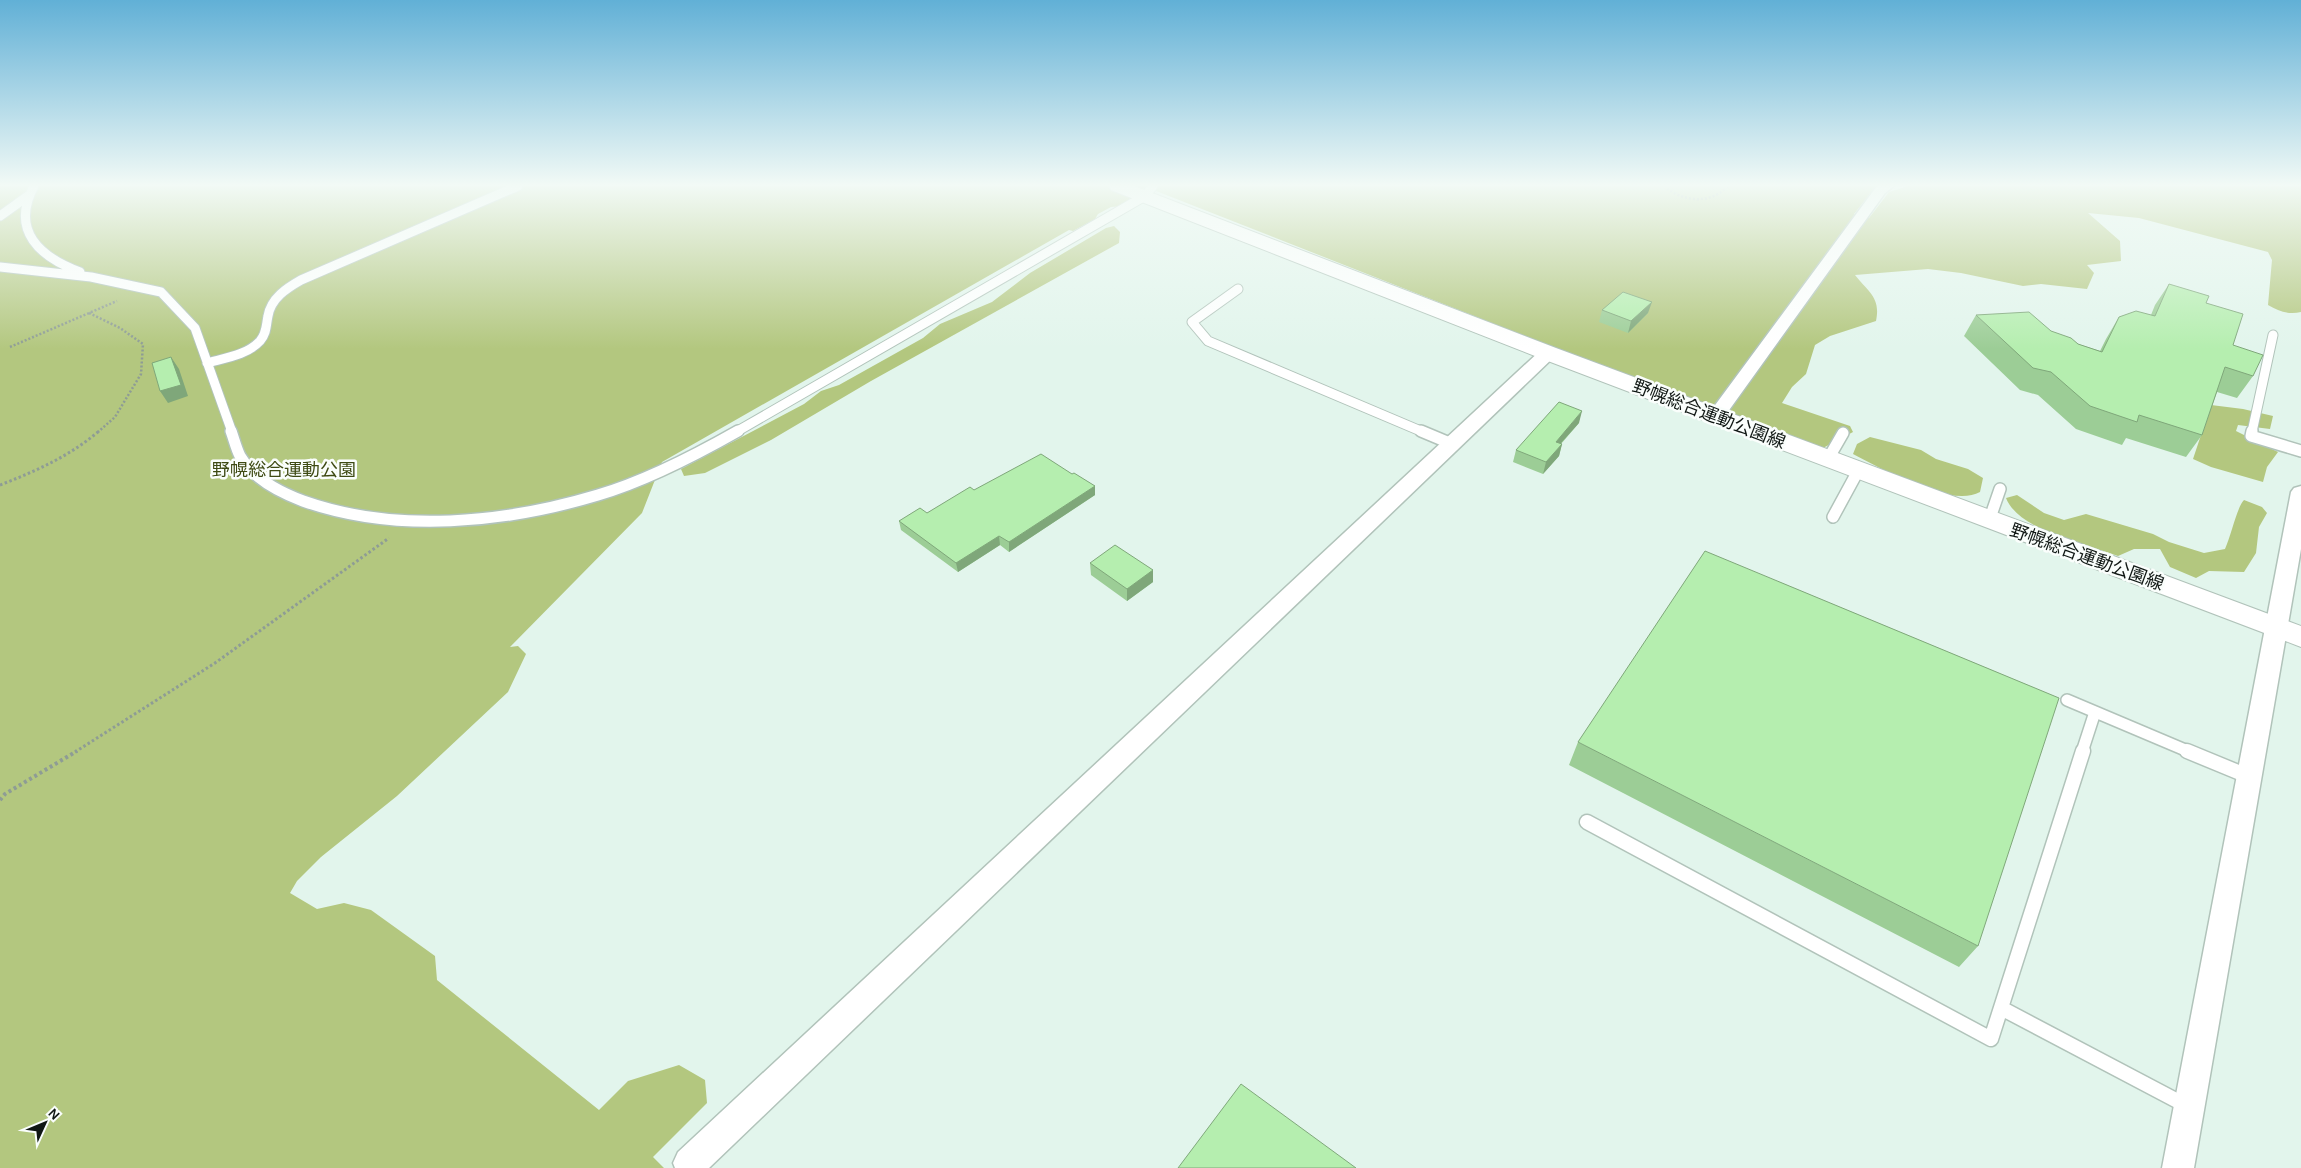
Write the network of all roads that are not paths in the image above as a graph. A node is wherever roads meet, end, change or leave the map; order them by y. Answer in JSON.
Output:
{"nodes":[{"id":1,"x":32,"y":241,"type":"edge"},
{"id":2,"x":392,"y":241,"type":"edge"},
{"id":3,"x":1064,"y":241,"type":"edge"},
{"id":4,"x":1271,"y":241,"type":"edge"},
{"id":5,"x":1843,"y":241,"type":"edge"},
{"id":6,"x":0,"y":267,"type":"edge"},
{"id":7,"x":91,"y":277,"type":"junction"},
{"id":8,"x":1238,"y":289,"type":"dead end"},
{"id":9,"x":2273,"y":335,"type":"dead end"},
{"id":10,"x":1548,"y":353,"type":"junction"},
{"id":11,"x":207,"y":363,"type":"junction"},
{"id":12,"x":1716,"y":416,"type":"junction"},
{"id":13,"x":1843,"y":433,"type":"dead end"},
{"id":14,"x":1452,"y":444,"type":"junction"},
{"id":15,"x":2301,"y":451,"type":"edge"},
{"id":16,"x":1828,"y":460,"type":"junction"},
{"id":17,"x":1858,"y":471,"type":"junction"},
{"id":18,"x":2000,"y":489,"type":"dead end"},
{"id":19,"x":2301,"y":492,"type":"edge"},
{"id":20,"x":1833,"y":517,"type":"dead end"},
{"id":21,"x":1989,"y":521,"type":"junction"},
{"id":22,"x":2277,"y":628,"type":"junction"},
{"id":23,"x":2301,"y":637,"type":"edge"},
{"id":24,"x":2067,"y":700,"type":"dead end"},
{"id":25,"x":2095,"y":712,"type":"junction"},
{"id":26,"x":2250,"y":777,"type":"junction"},
{"id":27,"x":1588,"y":822,"type":"dead end"},
{"id":28,"x":2001,"y":1008,"type":"junction"},
{"id":29,"x":2189,"y":1107,"type":"junction"},
{"id":30,"x":694,"y":1168,"type":"edge"},
{"id":31,"x":2178,"y":1168,"type":"edge"}],
"edges":[{"from":1,"to":7,"type":"lane"},
{"from":2,"to":11,"type":"lane"},
{"from":3,"to":11,"type":"lane"},
{"from":4,"to":10,"type":"main road","name":"野幌総合運動公園線"},
{"from":5,"to":12,"type":"street"},
{"from":6,"to":7,"type":"lane"},
{"from":7,"to":11,"type":"lane"},
{"from":8,"to":14,"type":"lane"},
{"from":9,"to":15,"type":"lane"},
{"from":10,"to":12,"type":"main road","name":"野幌総合運動公園線"},
{"from":10,"to":14,"type":"street"},
{"from":12,"to":16,"type":"main road","name":"野幌総合運動公園線"},
{"from":13,"to":16,"type":"lane"},
{"from":14,"to":30,"type":"street"},
{"from":16,"to":17,"type":"main road","name":"野幌総合運動公園線"},
{"from":17,"to":20,"type":"lane"},
{"from":17,"to":21,"type":"main road","name":"野幌総合運動公園線"},
{"from":18,"to":21,"type":"lane"},
{"from":19,"to":22,"type":"street"},
{"from":21,"to":22,"type":"main road","name":"野幌総合運動公園線"},
{"from":22,"to":23,"type":"main road","name":"野幌総合運動公園線"},
{"from":22,"to":26,"type":"street"},
{"from":24,"to":25,"type":"lane"},
{"from":25,"to":26,"type":"lane"},
{"from":25,"to":28,"type":"lane"},
{"from":26,"to":29,"type":"street"},
{"from":27,"to":28,"type":"lane"},
{"from":28,"to":29,"type":"lane"},
{"from":29,"to":31,"type":"street"}]}
